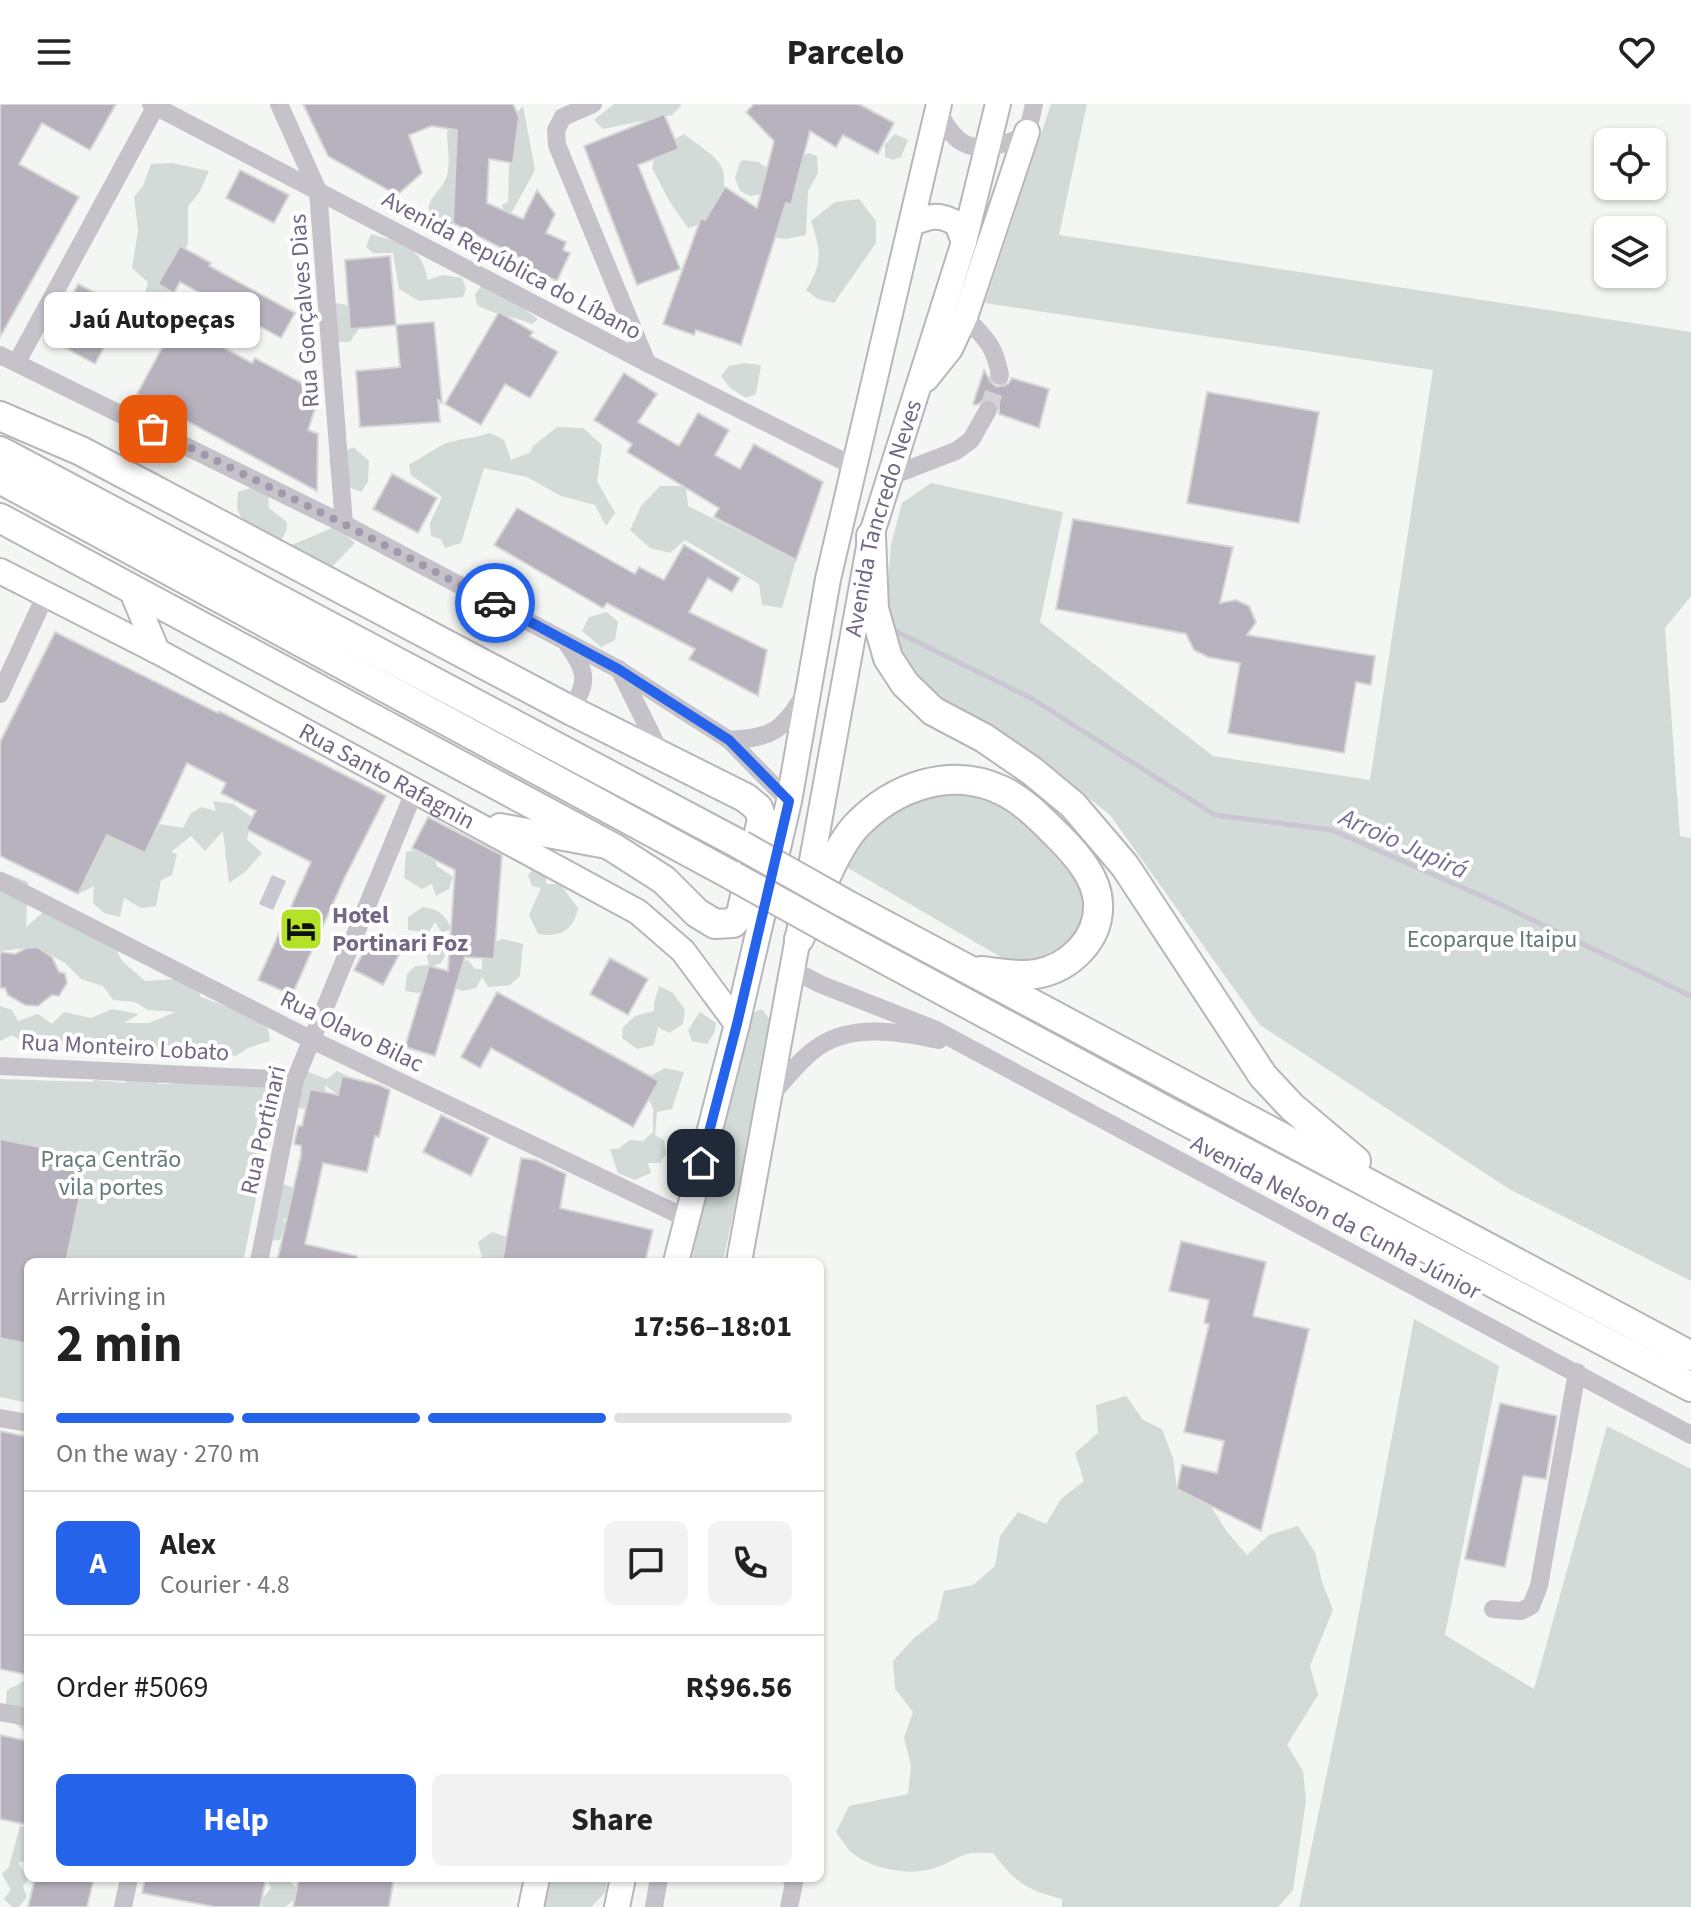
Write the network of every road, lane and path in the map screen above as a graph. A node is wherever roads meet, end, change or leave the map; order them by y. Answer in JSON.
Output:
{"nodes":[{"id":1,"x":279,"y":104,"type":"edge"},
{"id":2,"x":593,"y":104,"type":"edge"},
{"id":3,"x":998,"y":104,"type":"edge"},
{"id":4,"x":1034,"y":104,"type":"edge"},
{"id":5,"x":155,"y":105,"type":"edge"},
{"id":6,"x":939,"y":107,"type":"edge"},
{"id":7,"x":1027,"y":132,"type":"junction"},
{"id":8,"x":987,"y":148,"type":"junction"},
{"id":9,"x":318,"y":191,"type":"junction"},
{"id":10,"x":911,"y":224,"type":"junction"},
{"id":11,"x":964,"y":242,"type":"junction"},
{"id":12,"x":965,"y":317,"type":"junction"},
{"id":13,"x":8,"y":358,"type":"edge"},
{"id":14,"x":647,"y":363,"type":"junction"},
{"id":15,"x":1000,"y":375,"type":"tunnel mouth"},
{"id":16,"x":917,"y":391,"type":"junction"},
{"id":17,"x":988,"y":410,"type":"tunnel mouth"},
{"id":18,"x":0,"y":416,"type":"edge"},
{"id":19,"x":0,"y":451,"type":"edge"},
{"id":20,"x":853,"y":466,"type":"junction"},
{"id":21,"x":891,"y":476,"type":"junction"},
{"id":22,"x":0,"y":479,"type":"edge"},
{"id":23,"x":0,"y":518,"type":"edge"},
{"id":24,"x":344,"y":524,"type":"junction"},
{"id":25,"x":871,"y":536,"type":"junction"},
{"id":26,"x":0,"y":571,"type":"edge"},
{"id":27,"x":131,"y":589,"type":"junction"},
{"id":28,"x":46,"y":594,"type":"junction"},
{"id":29,"x":564,"y":640,"type":"junction"},
{"id":30,"x":157,"y":651,"type":"junction"},
{"id":31,"x":618,"y":669,"type":"junction"},
{"id":32,"x":810,"y":685,"type":"junction"},
{"id":33,"x":0,"y":694,"type":"edge"},
{"id":34,"x":570,"y":710,"type":"junction"},
{"id":35,"x":729,"y":740,"type":"junction"},
{"id":36,"x":662,"y":756,"type":"junction"},
{"id":37,"x":415,"y":790,"type":"junction"},
{"id":38,"x":789,"y":801,"type":"junction"},
{"id":39,"x":459,"y":814,"type":"junction"},
{"id":40,"x":614,"y":848,"type":"junction"},
{"id":41,"x":0,"y":881,"type":"edge"},
{"id":42,"x":799,"y":939,"type":"junction"},
{"id":43,"x":968,"y":969,"type":"junction"},
{"id":44,"x":793,"y":970,"type":"junction"},
{"id":45,"x":737,"y":1024,"type":"junction"},
{"id":46,"x":312,"y":1040,"type":"junction"},
{"id":47,"x":957,"y":1044,"type":"junction"},
{"id":48,"x":0,"y":1066,"type":"edge"},
{"id":49,"x":295,"y":1080,"type":"junction"},
{"id":50,"x":770,"y":1096,"type":"junction"},
{"id":51,"x":686,"y":1218,"type":"junction"},
{"id":52,"x":1466,"y":1235,"type":"junction"},
{"id":53,"x":260,"y":1258,"type":"edge"},
{"id":54,"x":677,"y":1258,"type":"edge"},
{"id":55,"x":740,"y":1258,"type":"edge"},
{"id":56,"x":1691,"y":1356,"type":"edge"},
{"id":57,"x":1577,"y":1372,"type":"junction"},
{"id":58,"x":1691,"y":1387,"type":"edge"},
{"id":59,"x":0,"y":1418,"type":"edge"},
{"id":60,"x":24,"y":1422,"type":"edge"},
{"id":61,"x":1691,"y":1435,"type":"edge"},
{"id":62,"x":1493,"y":1609,"type":"dead end"},
{"id":63,"x":0,"y":1712,"type":"edge"},
{"id":64,"x":24,"y":1716,"type":"edge"},
{"id":65,"x":128,"y":1882,"type":"edge"},
{"id":66,"x":536,"y":1882,"type":"edge"},
{"id":67,"x":622,"y":1882,"type":"edge"},
{"id":68,"x":658,"y":1882,"type":"edge"},
{"id":69,"x":793,"y":1882,"type":"edge"},
{"id":70,"x":123,"y":1907,"type":"edge"},
{"id":71,"x":531,"y":1907,"type":"edge"},
{"id":72,"x":617,"y":1907,"type":"edge"},
{"id":73,"x":654,"y":1907,"type":"edge"},
{"id":74,"x":789,"y":1907,"type":"edge"}],
"edges":[{"from":1,"to":9,"type":"street","name":"Rua Gonçalves Dias"},
{"from":2,"to":14,"type":"street"},
{"from":3,"to":8,"type":"main road","name":"Avenida Tancredo Neves"},
{"from":4,"to":7,"type":"street"},
{"from":5,"to":9,"type":"street","name":"Avenida República do Líbano"},
{"from":5,"to":13,"type":"street"},
{"from":6,"to":8,"type":"street"},
{"from":6,"to":10,"type":"main road","name":"Avenida Tancredo Neves"},
{"from":7,"to":8,"type":"street"},
{"from":7,"to":12,"type":"main road"},
{"from":8,"to":11,"type":"main road","name":"Avenida Tancredo Neves"},
{"from":9,"to":14,"type":"street","name":"Avenida República do Líbano"},
{"from":9,"to":24,"type":"street","name":"Rua Gonçalves Dias"},
{"from":10,"to":11,"type":"main road"},
{"from":10,"to":20,"type":"main road","name":"Avenida Tancredo Neves"},
{"from":11,"to":16,"type":"main road","name":"Avenida Tancredo Neves"},
{"from":12,"to":15,"type":"street"},
{"from":12,"to":16,"type":"main road"},
{"from":13,"to":24,"type":"street"},
{"from":14,"to":20,"type":"street","name":"Avenida República do Líbano"},
{"from":16,"to":21,"type":"main road","name":"Avenida Tancredo Neves"},
{"from":17,"to":21,"type":"street"},
{"from":18,"to":34,"type":"highway"},
{"from":19,"to":43,"type":"highway","bridge":true},
{"from":20,"to":32,"type":"main road","name":"Avenida Tancredo Neves"},
{"from":21,"to":25,"type":"main road","name":"Avenida Tancredo Neves"},
{"from":22,"to":58,"type":"highway","bridge":true},
{"from":23,"to":27,"type":"highway"},
{"from":24,"to":29,"type":"street"},
{"from":25,"to":42,"type":"main road","name":"Avenida Tancredo Neves"},
{"from":25,"to":52,"type":"highway"},
{"from":26,"to":28,"type":"main road","name":"Rua Santo Rafagnin"},
{"from":27,"to":30,"type":"main road"},
{"from":27,"to":40,"type":"highway"},
{"from":28,"to":30,"type":"main road","name":"Rua Santo Rafagnin"},
{"from":28,"to":33,"type":"street"},
{"from":29,"to":31,"type":"street"},
{"from":29,"to":34,"type":"street"},
{"from":30,"to":37,"type":"main road","name":"Rua Santo Rafagnin"},
{"from":31,"to":35,"type":"street"},
{"from":31,"to":36,"type":"street"},
{"from":32,"to":35,"type":"street"},
{"from":32,"to":38,"type":"main road","name":"Avenida Tancredo Neves"},
{"from":34,"to":36,"type":"highway"},
{"from":35,"to":38,"type":"street"},
{"from":36,"to":40,"type":"highway"},
{"from":37,"to":39,"type":"main road","name":"Rua Santo Rafagnin"},
{"from":37,"to":46,"type":"street","name":"Rua Portinari"},
{"from":38,"to":45,"type":"main road","name":"Avenida Tancredo Neves"},
{"from":39,"to":40,"type":"main road"},
{"from":39,"to":45,"type":"main road","name":"Rua Santo Rafagnin"},
{"from":41,"to":46,"type":"street","name":"Rua Olavo Bilac"},
{"from":42,"to":43,"type":"highway"},
{"from":42,"to":44,"type":"main road","name":"Avenida Tancredo Neves"},
{"from":43,"to":52,"type":"highway"},
{"from":44,"to":47,"type":"street","name":"Avenida Nelson da Cunha Júnior"},
{"from":44,"to":50,"type":"main road","name":"Avenida Tancredo Neves"},
{"from":45,"to":51,"type":"main road","name":"Avenida Tancredo Neves"},
{"from":46,"to":49,"type":"street","name":"Rua Portinari"},
{"from":46,"to":51,"type":"street","name":"Rua Olavo Bilac"},
{"from":47,"to":50,"type":"street","name":"Avenida Nelson da Cunha Júnior"},
{"from":47,"to":57,"type":"street","name":"Avenida Nelson da Cunha Júnior"},
{"from":48,"to":49,"type":"street","name":"Rua Monteiro Lobato"},
{"from":49,"to":53,"type":"street","name":"Rua Portinari"},
{"from":50,"to":55,"type":"main road","name":"Avenida Tancredo Neves"},
{"from":51,"to":54,"type":"main road","name":"Avenida Tancredo Neves"},
{"from":52,"to":56,"type":"highway"},
{"from":57,"to":61,"type":"street","name":"Avenida Nelson da Cunha Júnior"},
{"from":57,"to":62,"type":"street"},
{"from":59,"to":60,"type":"street"},
{"from":63,"to":64,"type":"street"},
{"from":65,"to":70,"type":"street"},
{"from":66,"to":71,"type":"main road"},
{"from":67,"to":72,"type":"main road"},
{"from":68,"to":73,"type":"street"},
{"from":69,"to":74,"type":"street"}]}
